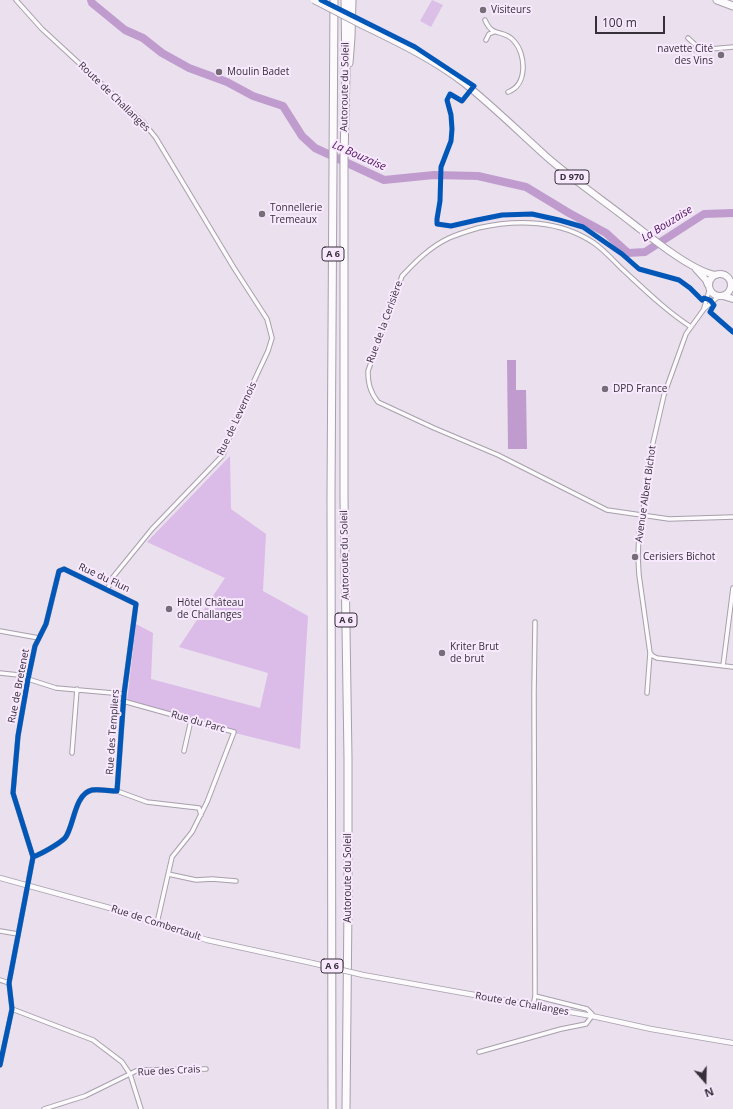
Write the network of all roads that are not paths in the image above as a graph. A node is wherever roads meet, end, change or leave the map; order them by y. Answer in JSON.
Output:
{"nodes":[{"id":1,"x":16,"y":0,"type":"edge"},
{"id":2,"x":314,"y":0,"type":"edge"},
{"id":3,"x":334,"y":0,"type":"edge"},
{"id":4,"x":345,"y":0,"type":"edge"},
{"id":5,"x":352,"y":0,"type":"edge"},
{"id":6,"x":717,"y":0,"type":"edge"},
{"id":7,"x":733,"y":6,"type":"edge"},
{"id":8,"x":485,"y":20,"type":"dead end"},
{"id":9,"x":494,"y":32,"type":"junction"},
{"id":10,"x":688,"y":38,"type":"dead end"},
{"id":11,"x":486,"y":40,"type":"dead end"},
{"id":12,"x":733,"y":47,"type":"edge"},
{"id":13,"x":681,"y":48,"type":"dead end"},
{"id":14,"x":700,"y":49,"type":"junction"},
{"id":15,"x":346,"y":74,"type":"junction"},
{"id":16,"x":508,"y":92,"type":"dead end"},
{"id":17,"x":693,"y":266,"type":"junction"},
{"id":18,"x":234,"y":268,"type":"joint"},
{"id":19,"x":716,"y":275,"type":"junction"},
{"id":20,"x":732,"y":287,"type":"edge"},
{"id":21,"x":709,"y":288,"type":"junction"},
{"id":22,"x":720,"y":297,"type":"junction"},
{"id":23,"x":733,"y":299,"type":"edge"},
{"id":24,"x":704,"y":309,"type":"junction"},
{"id":25,"x":691,"y":327,"type":"junction"},
{"id":26,"x":642,"y":516,"type":"junction"},
{"id":27,"x":733,"y":517,"type":"edge"},
{"id":28,"x":64,"y":569,"type":"joint"},
{"id":29,"x":733,"y":588,"type":"edge"},
{"id":30,"x":107,"y":590,"type":"junction"},
{"id":31,"x":136,"y":604,"type":"joint"},
{"id":32,"x":535,"y":622,"type":"dead end"},
{"id":33,"x":0,"y":631,"type":"edge"},
{"id":34,"x":39,"y":638,"type":"junction"},
{"id":35,"x":650,"y":653,"type":"junction"},
{"id":36,"x":723,"y":666,"type":"junction"},
{"id":37,"x":733,"y":667,"type":"edge"},
{"id":38,"x":0,"y":672,"type":"edge"},
{"id":39,"x":28,"y":678,"type":"junction"},
{"id":40,"x":77,"y":689,"type":"junction"},
{"id":41,"x":124,"y":694,"type":"junction"},
{"id":42,"x":647,"y":694,"type":"dead end"},
{"id":43,"x":123,"y":701,"type":"junction"},
{"id":44,"x":191,"y":720,"type":"junction"},
{"id":45,"x":184,"y":750,"type":"dead end"},
{"id":46,"x":72,"y":753,"type":"dead end"},
{"id":47,"x":117,"y":791,"type":"junction"},
{"id":48,"x":201,"y":815,"type":"junction"},
{"id":49,"x":33,"y":857,"type":"junction"},
{"id":50,"x":168,"y":874,"type":"junction"},
{"id":51,"x":0,"y":878,"type":"edge"},
{"id":52,"x":236,"y":881,"type":"dead end"},
{"id":53,"x":27,"y":884,"type":"junction"},
{"id":54,"x":157,"y":922,"type":"junction"},
{"id":55,"x":0,"y":931,"type":"edge"},
{"id":56,"x":18,"y":934,"type":"junction"},
{"id":57,"x":312,"y":963,"type":"joint"},
{"id":58,"x":0,"y":980,"type":"edge"},
{"id":59,"x":9,"y":983,"type":"junction"},
{"id":60,"x":535,"y":996,"type":"junction"},
{"id":61,"x":534,"y":1006,"type":"junction"},
{"id":62,"x":12,"y":1009,"type":"junction"},
{"id":63,"x":592,"y":1016,"type":"junction"},
{"id":64,"x":733,"y":1043,"type":"edge"},
{"id":65,"x":479,"y":1052,"type":"dead end"},
{"id":66,"x":0,"y":1065,"type":"edge"},
{"id":67,"x":206,"y":1069,"type":"dead end"},
{"id":68,"x":130,"y":1074,"type":"junction"},
{"id":69,"x":44,"y":1109,"type":"edge"},
{"id":70,"x":141,"y":1109,"type":"edge"},
{"id":71,"x":332,"y":1109,"type":"edge"},
{"id":72,"x":346,"y":1109,"type":"edge"}],
"edges":[{"from":1,"to":18,"type":"street","name":"Route de Challanges"},
{"from":2,"to":17,"type":"main road","number":"D 970","bridge":true},
{"from":3,"to":71,"type":"highway","name":"Autoroute du Soleil","number":"A 6"},
{"from":4,"to":15,"type":"highway","name":"Autoroute du Soleil","number":"A 6"},
{"from":5,"to":15,"type":"highway"},
{"from":6,"to":7,"type":"highway"},
{"from":8,"to":9,"type":"street"},
{"from":9,"to":11,"type":"street"},
{"from":9,"to":16,"type":"street"},
{"from":10,"to":14,"type":"street"},
{"from":12,"to":14,"type":"street"},
{"from":13,"to":14,"type":"street"},
{"from":15,"to":72,"type":"highway","name":"Autoroute du Soleil","number":"A 6"},
{"from":17,"to":19,"type":"main road","number":"D 970"},
{"from":17,"to":21,"type":"main road","number":"D 970"},
{"from":18,"to":30,"type":"street","name":"Rue de Levernois"},
{"from":19,"to":20,"type":"main road"},
{"from":19,"to":21,"type":"main road"},
{"from":20,"to":22,"type":"main road"},
{"from":21,"to":22,"type":"main road"},
{"from":21,"to":24,"type":"street"},
{"from":22,"to":23,"type":"main road"},
{"from":22,"to":24,"type":"street"},
{"from":24,"to":25,"type":"street"},
{"from":25,"to":26,"type":"street","name":"Avenue Albert Bichot"},
{"from":25,"to":26,"type":"street","name":"Rue de la Cerisière"},
{"from":26,"to":27,"type":"street","name":"Rue de la Cerisière"},
{"from":26,"to":35,"type":"street","name":"Avenue Albert Bichot"},
{"from":28,"to":30,"type":"street","name":"Rue du Flun"},
{"from":28,"to":34,"type":"street","name":"Rue de Bretenet"},
{"from":29,"to":36,"type":"street"},
{"from":30,"to":31,"type":"street","name":"Rue du Flun"},
{"from":31,"to":41,"type":"street","name":"Rue des Templiers"},
{"from":32,"to":60,"type":"street"},
{"from":33,"to":34,"type":"street","name":"Rue de Bretenet"},
{"from":34,"to":39,"type":"street","name":"Rue de Bretenet"},
{"from":35,"to":36,"type":"street"},
{"from":35,"to":42,"type":"street","name":"Avenue Albert Bichot"},
{"from":36,"to":37,"type":"street"},
{"from":38,"to":39,"type":"street"},
{"from":39,"to":40,"type":"street"},
{"from":39,"to":49,"type":"street","name":"Rue de Bretenet"},
{"from":40,"to":41,"type":"street"},
{"from":40,"to":46,"type":"street"},
{"from":41,"to":43,"type":"street","name":"Rue des Templiers"},
{"from":43,"to":44,"type":"street","name":"Rue du Parc"},
{"from":43,"to":47,"type":"street","name":"Rue des Templiers"},
{"from":44,"to":45,"type":"street"},
{"from":44,"to":48,"type":"street","name":"Rue du Parc"},
{"from":47,"to":48,"type":"street"},
{"from":47,"to":49,"type":"street"},
{"from":48,"to":50,"type":"street"},
{"from":49,"to":53,"type":"street"},
{"from":50,"to":52,"type":"street"},
{"from":50,"to":54,"type":"street"},
{"from":51,"to":53,"type":"street","name":"Rue de Combertault"},
{"from":53,"to":54,"type":"street","name":"Rue de Combertault"},
{"from":53,"to":56,"type":"street"},
{"from":54,"to":57,"type":"street","name":"Rue de Combertault"},
{"from":55,"to":56,"type":"street"},
{"from":56,"to":59,"type":"street"},
{"from":57,"to":61,"type":"street","name":"Route de Challanges","bridge":true},
{"from":58,"to":59,"type":"street"},
{"from":59,"to":62,"type":"street"},
{"from":60,"to":61,"type":"street"},
{"from":60,"to":63,"type":"street"},
{"from":61,"to":63,"type":"street","name":"Route de Challanges"},
{"from":62,"to":66,"type":"street"},
{"from":62,"to":68,"type":"street"},
{"from":63,"to":64,"type":"street","name":"Route de Challanges"},
{"from":63,"to":65,"type":"street"},
{"from":67,"to":68,"type":"street","name":"Rue des Crais"},
{"from":68,"to":69,"type":"street","name":"Rue des Crais"},
{"from":68,"to":70,"type":"street"}]}
